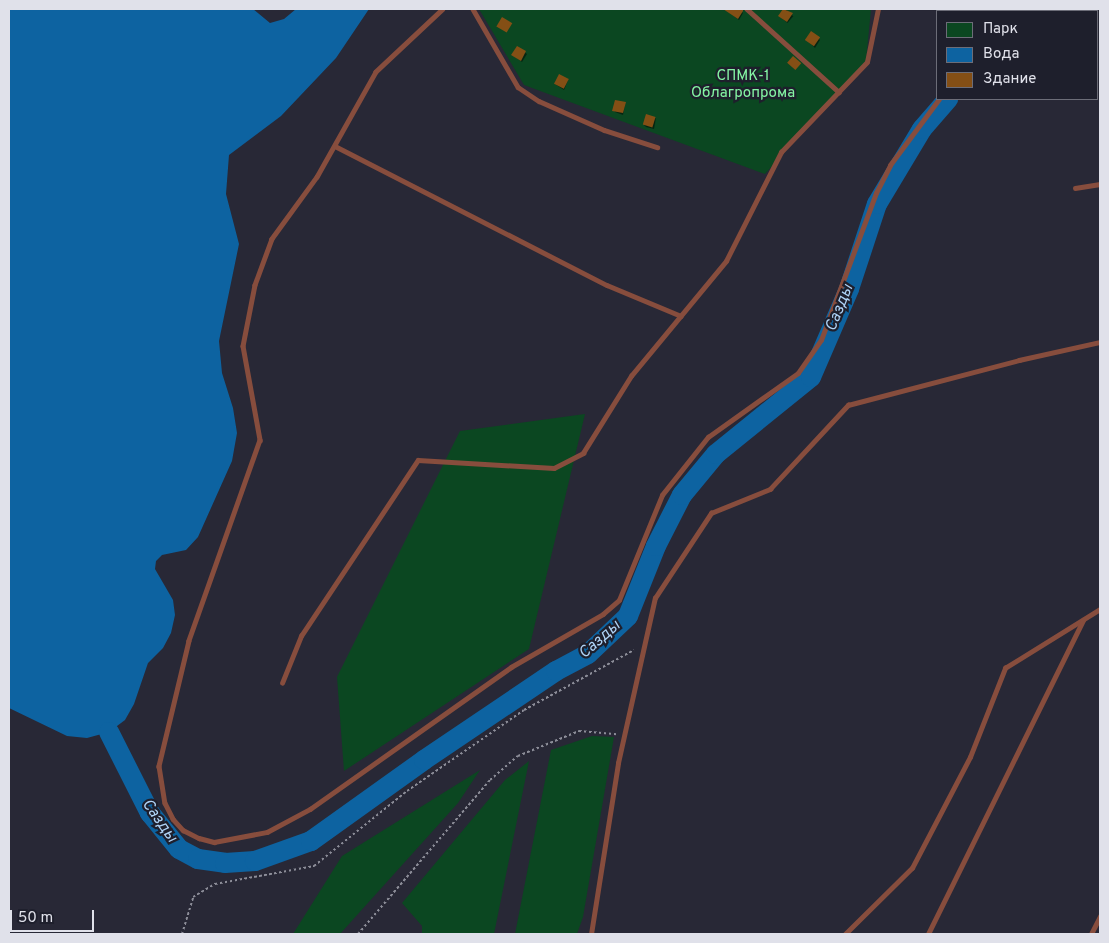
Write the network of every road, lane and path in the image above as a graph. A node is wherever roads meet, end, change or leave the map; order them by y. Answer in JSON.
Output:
{"nodes":[{"id":1,"x":443,"y":9,"type":"edge"},
{"id":2,"x":473,"y":9,"type":"edge"},
{"id":3,"x":747,"y":9,"type":"edge"},
{"id":4,"x":878,"y":9,"type":"edge"},
{"id":5,"x":839,"y":92,"type":"junction"},
{"id":6,"x":939,"y":100,"type":"edge"},
{"id":7,"x":335,"y":146,"type":"junction"},
{"id":8,"x":657,"y":146,"type":"dead end"},
{"id":9,"x":1100,"y":184,"type":"edge"},
{"id":10,"x":1075,"y":188,"type":"dead end"},
{"id":11,"x":681,"y":316,"type":"junction"},
{"id":12,"x":1100,"y":342,"type":"edge"},
{"id":13,"x":1100,"y":609,"type":"edge"},
{"id":14,"x":1084,"y":619,"type":"junction"},
{"id":15,"x":644,"y":645,"type":"junction"},
{"id":16,"x":282,"y":683,"type":"dead end"},
{"id":17,"x":625,"y":735,"type":"junction"},
{"id":18,"x":1100,"y":916,"type":"edge"},
{"id":19,"x":182,"y":934,"type":"edge"},
{"id":20,"x":358,"y":934,"type":"edge"},
{"id":21,"x":591,"y":934,"type":"edge"},
{"id":22,"x":845,"y":934,"type":"edge"},
{"id":23,"x":928,"y":934,"type":"edge"},
{"id":24,"x":1091,"y":934,"type":"edge"}],
"edges":[{"from":1,"to":7,"type":"lane"},
{"from":2,"to":8,"type":"lane"},
{"from":3,"to":5,"type":"lane"},
{"from":4,"to":5,"type":"lane"},
{"from":5,"to":11,"type":"lane"},
{"from":6,"to":7,"type":"lane"},
{"from":7,"to":11,"type":"lane"},
{"from":9,"to":10,"type":"lane"},
{"from":11,"to":16,"type":"lane"},
{"from":12,"to":15,"type":"lane"},
{"from":13,"to":14,"type":"lane"},
{"from":14,"to":22,"type":"lane"},
{"from":14,"to":23,"type":"lane"},
{"from":15,"to":17,"type":"lane"},
{"from":15,"to":19,"type":"path"},
{"from":17,"to":20,"type":"path"},
{"from":17,"to":21,"type":"lane"},
{"from":18,"to":24,"type":"lane"}]}
